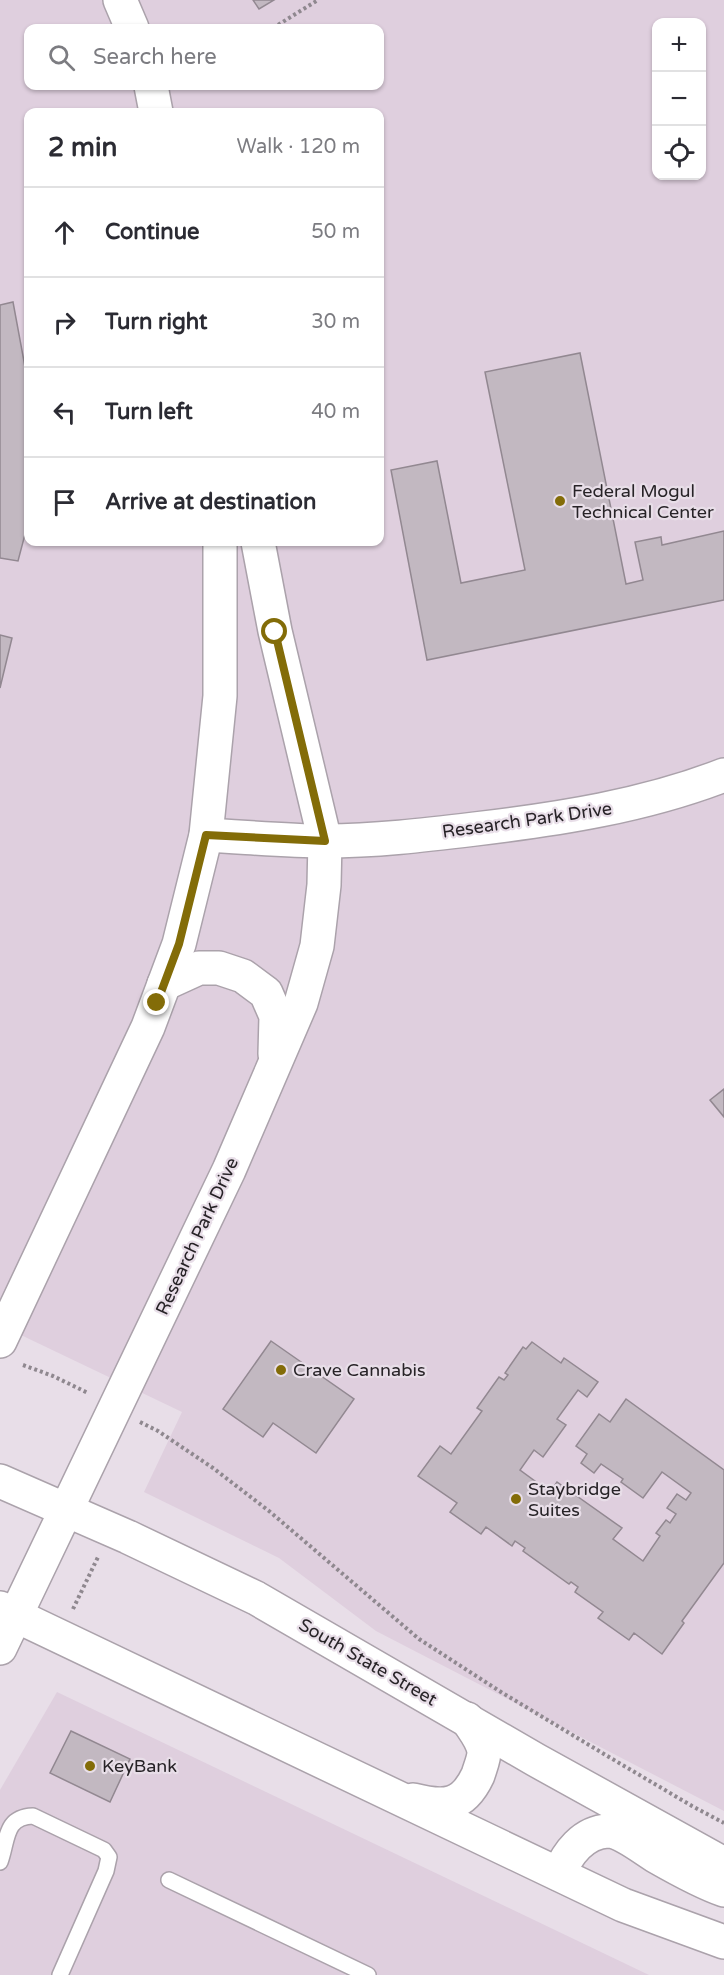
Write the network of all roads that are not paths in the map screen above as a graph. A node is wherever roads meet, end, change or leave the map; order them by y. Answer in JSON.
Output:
{"nodes":[{"id":1,"x":120,"y":0,"type":"edge"},
{"id":2,"x":130,"y":24,"type":"edge"},
{"id":3,"x":152,"y":90,"type":"edge"},
{"id":4,"x":155,"y":108,"type":"edge"},
{"id":5,"x":220,"y":546,"type":"edge"},
{"id":6,"x":259,"y":546,"type":"edge"},
{"id":7,"x":724,"y":776,"type":"edge"},
{"id":8,"x":206,"y":835,"type":"junction"},
{"id":9,"x":325,"y":841,"type":"junction"},
{"id":10,"x":164,"y":984,"type":"junction"},
{"id":11,"x":275,"y":1064,"type":"junction"},
{"id":12,"x":0,"y":1341,"type":"edge"},
{"id":13,"x":0,"y":1481,"type":"edge"},
{"id":14,"x":67,"y":1511,"type":"junction"},
{"id":15,"x":8,"y":1612,"type":"edge"},
{"id":16,"x":0,"y":1648,"type":"edge"},
{"id":17,"x":467,"y":1719,"type":"junction"},
{"id":18,"x":397,"y":1797,"type":"junction"},
{"id":19,"x":0,"y":1862,"type":"edge"},
{"id":20,"x":724,"y":1864,"type":"edge"},
{"id":21,"x":559,"y":1874,"type":"junction"},
{"id":22,"x":169,"y":1880,"type":"dead end"},
{"id":23,"x":724,"y":1890,"type":"edge"},
{"id":24,"x":714,"y":1934,"type":"edge"},
{"id":25,"x":60,"y":1975,"type":"edge"},
{"id":26,"x":368,"y":1975,"type":"edge"}],
"edges":[{"from":1,"to":2,"type":"street"},
{"from":3,"to":4,"type":"street"},
{"from":5,"to":8,"type":"street"},
{"from":6,"to":9,"type":"street","name":"Research Park Drive"},
{"from":7,"to":9,"type":"street","name":"Research Park Drive"},
{"from":8,"to":9,"type":"street","name":"Research Park Drive"},
{"from":8,"to":10,"type":"street"},
{"from":9,"to":11,"type":"street","name":"Research Park Drive"},
{"from":10,"to":11,"type":"street"},
{"from":10,"to":12,"type":"street"},
{"from":11,"to":14,"type":"street","name":"Research Park Drive"},
{"from":13,"to":14,"type":"street","name":"South State Street"},
{"from":14,"to":15,"type":"street","name":"Research Park Drive"},
{"from":14,"to":17,"type":"street","name":"South State Street"},
{"from":15,"to":16,"type":"street","name":"Research Park Drive"},
{"from":15,"to":18,"type":"street"},
{"from":17,"to":18,"type":"street"},
{"from":17,"to":20,"type":"street","name":"South State Street"},
{"from":18,"to":21,"type":"street"},
{"from":19,"to":25,"type":"lane"},
{"from":21,"to":23,"type":"street"},
{"from":21,"to":24,"type":"street"},
{"from":22,"to":26,"type":"lane"}]}
